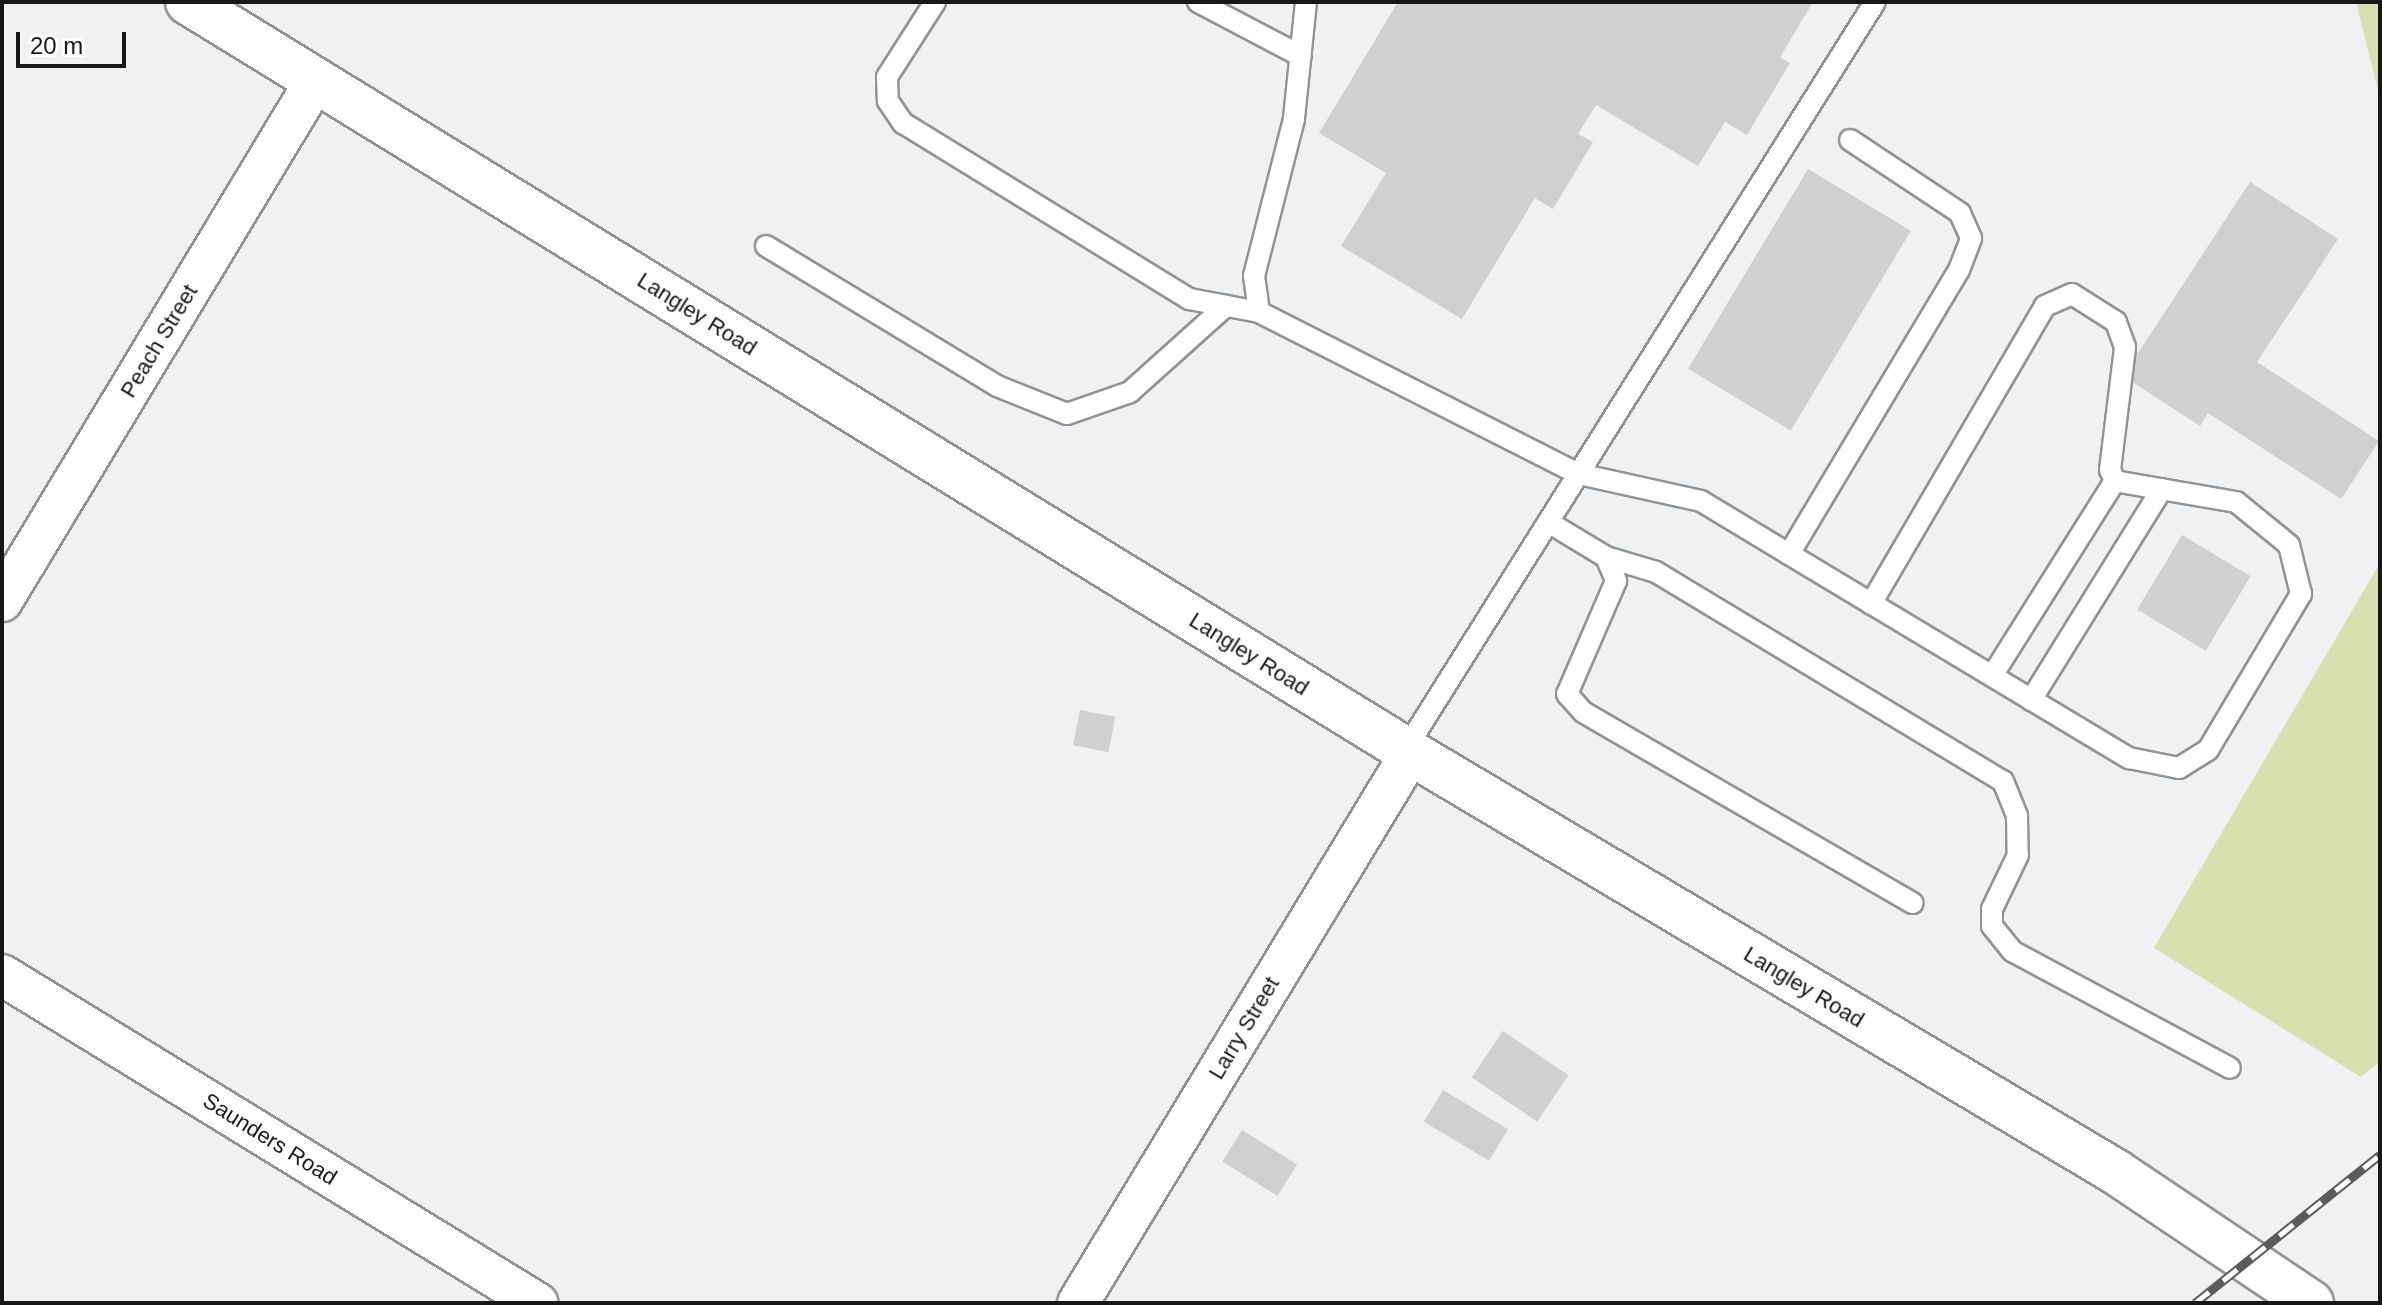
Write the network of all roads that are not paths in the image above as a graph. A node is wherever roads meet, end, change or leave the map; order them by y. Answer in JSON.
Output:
{"nodes":[{"id":1,"x":188,"y":2,"type":"edge"},
{"id":2,"x":935,"y":2,"type":"edge"},
{"id":3,"x":1198,"y":2,"type":"edge"},
{"id":4,"x":1306,"y":2,"type":"edge"},
{"id":5,"x":1875,"y":2,"type":"edge"},
{"id":6,"x":1301,"y":56,"type":"junction"},
{"id":7,"x":316,"y":80,"type":"junction"},
{"id":8,"x":1850,"y":140,"type":"dead end"},
{"id":9,"x":766,"y":246,"type":"dead end"},
{"id":10,"x":1226,"y":306,"type":"junction"},
{"id":11,"x":1259,"y":312,"type":"junction"},
{"id":12,"x":1579,"y":474,"type":"junction"},
{"id":13,"x":2115,"y":481,"type":"junction"},
{"id":14,"x":2162,"y":489,"type":"junction"},
{"id":15,"x":1548,"y":522,"type":"junction"},
{"id":16,"x":1789,"y":554,"type":"junction"},
{"id":17,"x":1606,"y":557,"type":"junction"},
{"id":18,"x":2,"y":601,"type":"edge"},
{"id":19,"x":1871,"y":604,"type":"junction"},
{"id":20,"x":1992,"y":676,"type":"junction"},
{"id":21,"x":2031,"y":700,"type":"junction"},
{"id":22,"x":1408,"y":752,"type":"junction"},
{"id":23,"x":1913,"y":903,"type":"dead end"},
{"id":24,"x":2,"y":975,"type":"edge"},
{"id":25,"x":2230,"y":1068,"type":"dead end"},
{"id":26,"x":537,"y":1303,"type":"edge"},
{"id":27,"x":1078,"y":1303,"type":"edge"},
{"id":28,"x":2311,"y":1303,"type":"edge"}],
"edges":[{"from":1,"to":7,"type":"street","name":"Langley Road"},
{"from":2,"to":10,"type":"lane"},
{"from":3,"to":6,"type":"lane"},
{"from":4,"to":6,"type":"lane"},
{"from":5,"to":12,"type":"lane"},
{"from":6,"to":11,"type":"lane"},
{"from":7,"to":18,"type":"street","name":"Peach Street"},
{"from":7,"to":22,"type":"street","name":"Langley Road"},
{"from":8,"to":16,"type":"lane"},
{"from":9,"to":10,"type":"lane"},
{"from":10,"to":11,"type":"lane"},
{"from":11,"to":12,"type":"lane"},
{"from":12,"to":15,"type":"lane"},
{"from":12,"to":16,"type":"lane"},
{"from":13,"to":14,"type":"lane"},
{"from":13,"to":19,"type":"lane"},
{"from":13,"to":20,"type":"lane"},
{"from":14,"to":21,"type":"lane"},
{"from":14,"to":21,"type":"lane"},
{"from":15,"to":17,"type":"lane"},
{"from":15,"to":22,"type":"lane"},
{"from":16,"to":19,"type":"lane"},
{"from":17,"to":23,"type":"lane"},
{"from":17,"to":25,"type":"lane"},
{"from":19,"to":20,"type":"lane"},
{"from":20,"to":21,"type":"lane"},
{"from":22,"to":27,"type":"street","name":"Larry Street"},
{"from":22,"to":28,"type":"street","name":"Langley Road"},
{"from":24,"to":26,"type":"street","name":"Saunders Road"}]}
